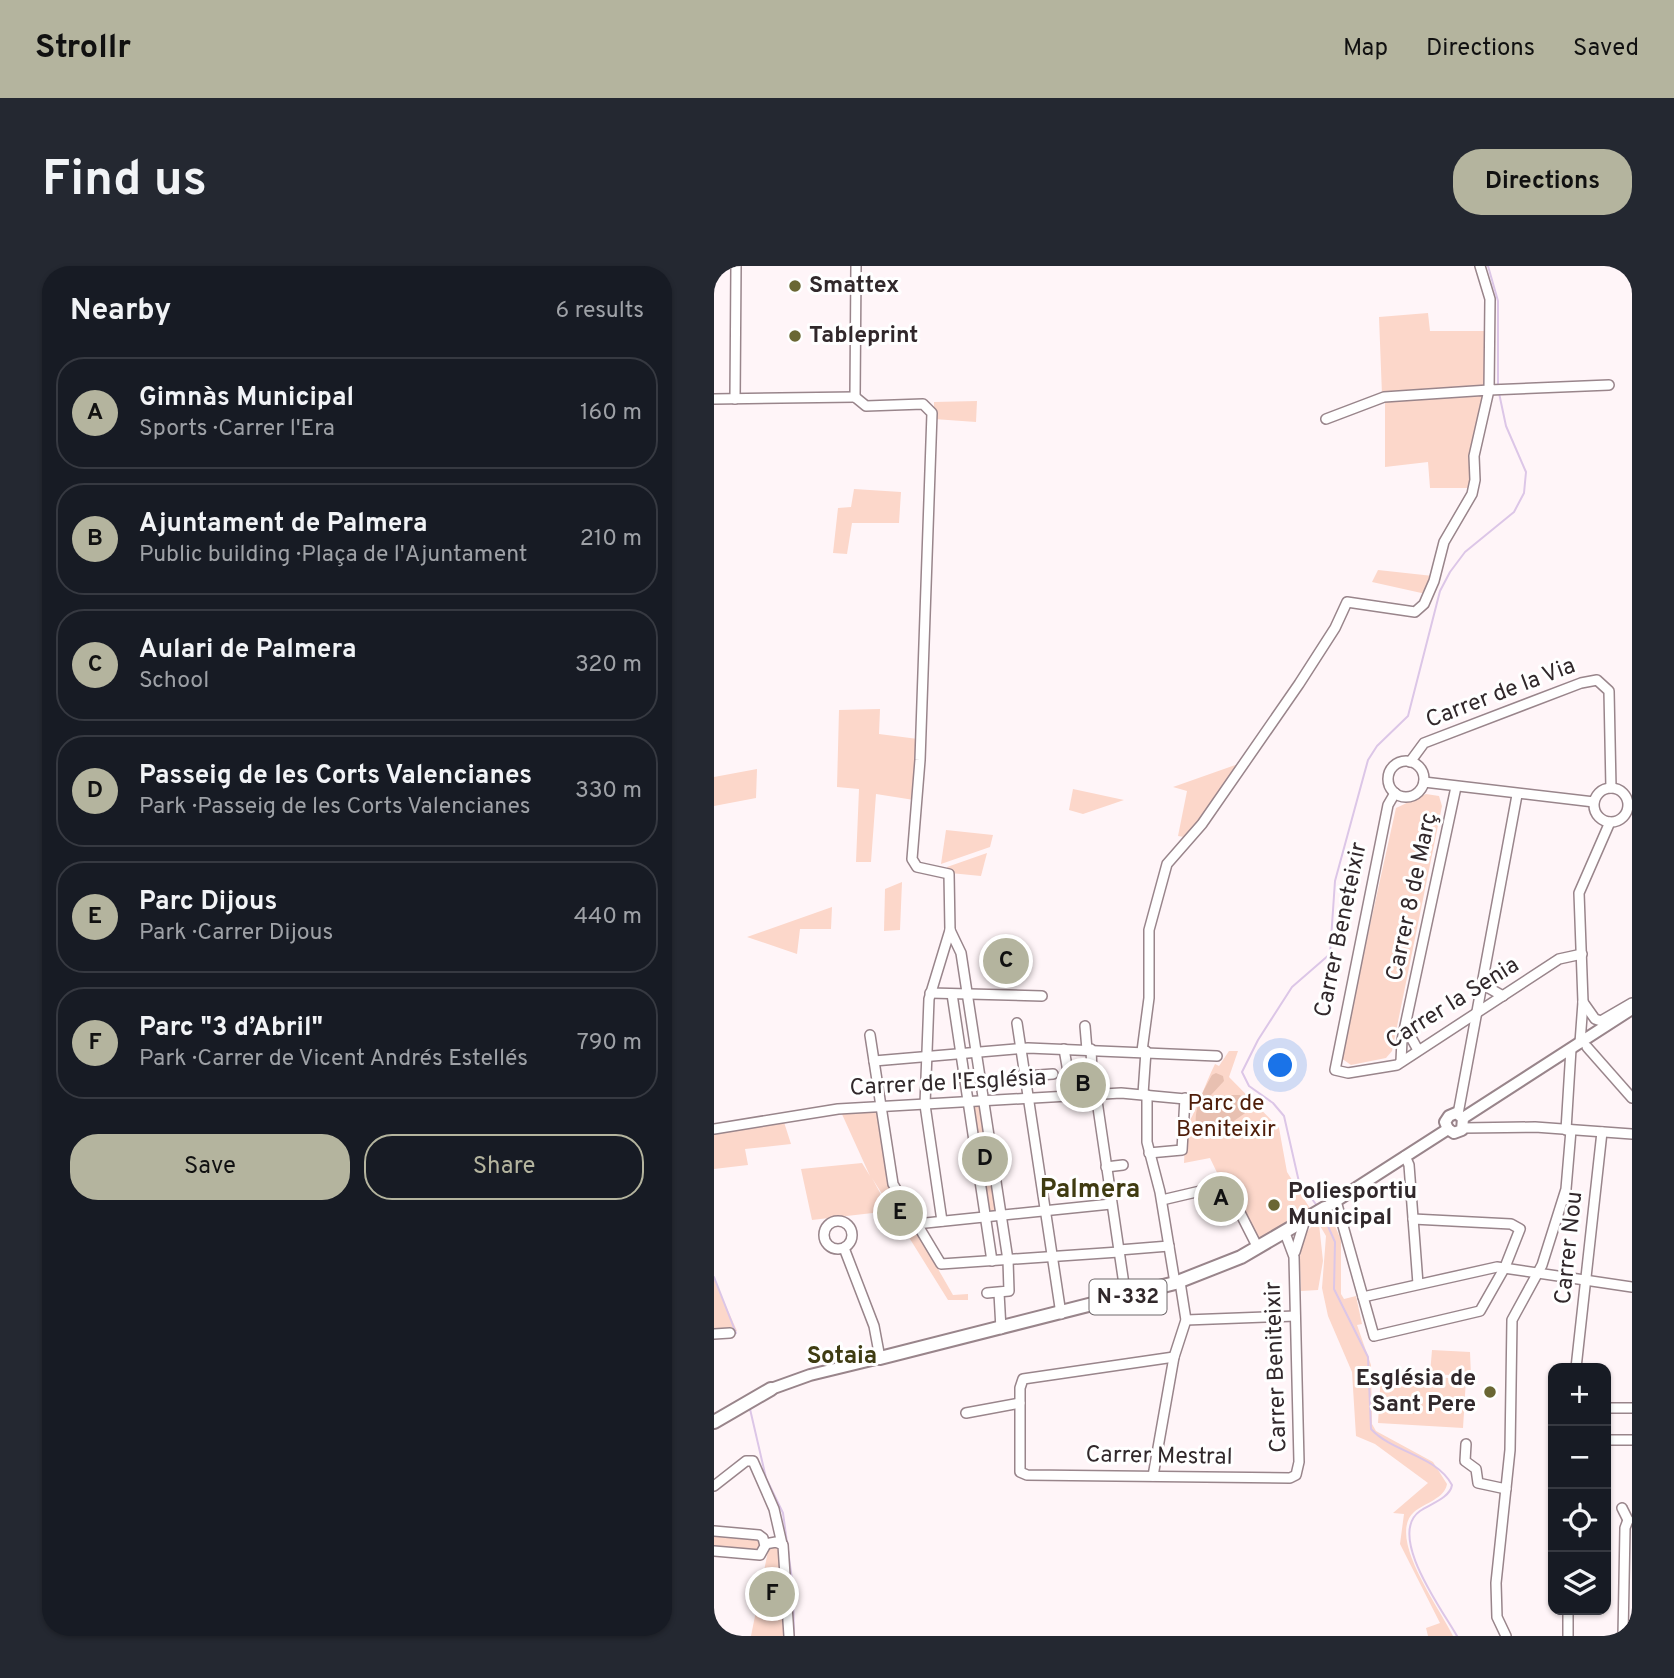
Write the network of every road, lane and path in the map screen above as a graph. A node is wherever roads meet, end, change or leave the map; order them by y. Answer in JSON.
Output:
{"nodes":[{"id":1,"x":736,"y":266,"type":"edge"},
{"id":2,"x":856,"y":266,"type":"edge"},
{"id":3,"x":1480,"y":266,"type":"edge"},
{"id":4,"x":1609,"y":385,"type":"dead end"},
{"id":5,"x":1495,"y":390,"type":"junction"},
{"id":6,"x":855,"y":397,"type":"junction"},
{"id":7,"x":714,"y":399,"type":"edge"},
{"id":8,"x":735,"y":399,"type":"junction"},
{"id":9,"x":1326,"y":419,"type":"dead end"},
{"id":10,"x":1410,"y":762,"type":"junction"},
{"id":11,"x":1424,"y":782,"type":"junction"},
{"id":12,"x":1455,"y":787,"type":"junction"},
{"id":13,"x":1611,"y":788,"type":"junction"},
{"id":14,"x":1395,"y":793,"type":"junction"},
{"id":15,"x":1517,"y":795,"type":"junction"},
{"id":16,"x":1594,"y":803,"type":"junction"},
{"id":17,"x":1630,"y":806,"type":"edge"},
{"id":18,"x":1610,"y":822,"type":"junction"},
{"id":19,"x":950,"y":930,"type":"junction"},
{"id":20,"x":1582,"y":954,"type":"junction"},
{"id":21,"x":1484,"y":972,"type":"junction"},
{"id":22,"x":930,"y":993,"type":"junction"},
{"id":23,"x":952,"y":994,"type":"junction"},
{"id":24,"x":967,"y":995,"type":"junction"},
{"id":25,"x":1042,"y":996,"type":"dead end"},
{"id":26,"x":1503,"y":996,"type":"junction"},
{"id":27,"x":1583,"y":1002,"type":"junction"},
{"id":28,"x":1632,"y":1003,"type":"edge"},
{"id":29,"x":1487,"y":1007,"type":"junction"},
{"id":30,"x":1632,"y":1009,"type":"edge"},
{"id":31,"x":1408,"y":1014,"type":"junction"},
{"id":32,"x":1476,"y":1014,"type":"junction"},
{"id":33,"x":1017,"y":1023,"type":"dead end"},
{"id":34,"x":1085,"y":1026,"type":"dead end"},
{"id":35,"x":870,"y":1035,"type":"dead end"},
{"id":36,"x":1582,"y":1044,"type":"junction"},
{"id":37,"x":1021,"y":1048,"type":"junction"},
{"id":38,"x":1064,"y":1049,"type":"junction"},
{"id":39,"x":1089,"y":1049,"type":"junction"},
{"id":40,"x":1418,"y":1050,"type":"junction"},
{"id":41,"x":1144,"y":1051,"type":"junction"},
{"id":42,"x":976,"y":1052,"type":"junction"},
{"id":43,"x":961,"y":1054,"type":"junction"},
{"id":44,"x":927,"y":1056,"type":"junction"},
{"id":45,"x":1217,"y":1056,"type":"dead end"},
{"id":46,"x":874,"y":1061,"type":"junction"},
{"id":47,"x":1401,"y":1061,"type":"junction"},
{"id":48,"x":1068,"y":1072,"type":"dead end"},
{"id":49,"x":1340,"y":1073,"type":"joint"},
{"id":50,"x":1053,"y":1074,"type":"dead end"},
{"id":51,"x":1025,"y":1076,"type":"junction"},
{"id":52,"x":1145,"y":1094,"type":"junction"},
{"id":53,"x":1094,"y":1095,"type":"junction"},
{"id":54,"x":1185,"y":1098,"type":"junction"},
{"id":55,"x":1632,"y":1098,"type":"edge"},
{"id":56,"x":1028,"y":1099,"type":"junction"},
{"id":57,"x":1196,"y":1100,"type":"dead end"},
{"id":58,"x":985,"y":1101,"type":"junction"},
{"id":59,"x":968,"y":1103,"type":"junction"},
{"id":60,"x":925,"y":1105,"type":"junction"},
{"id":61,"x":880,"y":1108,"type":"junction"},
{"id":62,"x":1461,"y":1120,"type":"junction"},
{"id":63,"x":714,"y":1129,"type":"edge"},
{"id":64,"x":1448,"y":1129,"type":"junction"},
{"id":65,"x":1568,"y":1130,"type":"junction"},
{"id":66,"x":1602,"y":1132,"type":"junction"},
{"id":67,"x":1632,"y":1135,"type":"edge"},
{"id":68,"x":1149,"y":1153,"type":"junction"},
{"id":69,"x":1405,"y":1156,"type":"junction"},
{"id":70,"x":1123,"y":1165,"type":"dead end"},
{"id":71,"x":1106,"y":1167,"type":"junction"},
{"id":72,"x":1162,"y":1200,"type":"junction"},
{"id":73,"x":1111,"y":1204,"type":"junction"},
{"id":74,"x":1330,"y":1205,"type":"junction"},
{"id":75,"x":1045,"y":1210,"type":"junction"},
{"id":76,"x":1001,"y":1215,"type":"junction"},
{"id":77,"x":985,"y":1217,"type":"junction"},
{"id":78,"x":1308,"y":1219,"type":"junction"},
{"id":79,"x":1413,"y":1219,"type":"junction"},
{"id":80,"x":942,"y":1221,"type":"junction"},
{"id":81,"x":916,"y":1224,"type":"junction"},
{"id":82,"x":1288,"y":1231,"type":"junction"},
{"id":83,"x":1296,"y":1242,"type":"junction"},
{"id":84,"x":1169,"y":1246,"type":"junction"},
{"id":85,"x":844,"y":1248,"type":"dead end"},
{"id":86,"x":1258,"y":1248,"type":"junction"},
{"id":87,"x":1119,"y":1251,"type":"junction"},
{"id":88,"x":1053,"y":1257,"type":"junction"},
{"id":89,"x":1294,"y":1257,"type":"junction"},
{"id":90,"x":1008,"y":1260,"type":"junction"},
{"id":91,"x":992,"y":1261,"type":"junction"},
{"id":92,"x":1505,"y":1267,"type":"junction"},
{"id":93,"x":1538,"y":1271,"type":"junction"},
{"id":94,"x":1586,"y":1279,"type":"junction"},
{"id":95,"x":1178,"y":1282,"type":"junction"},
{"id":96,"x":1418,"y":1284,"type":"junction"},
{"id":97,"x":1632,"y":1287,"type":"edge"},
{"id":98,"x":986,"y":1293,"type":"dead end"},
{"id":99,"x":999,"y":1293,"type":"junction"},
{"id":100,"x":1363,"y":1297,"type":"junction"},
{"id":101,"x":1126,"y":1298,"type":"junction"},
{"id":102,"x":1062,"y":1314,"type":"junction"},
{"id":103,"x":1295,"y":1316,"type":"junction"},
{"id":104,"x":1186,"y":1320,"type":"junction"},
{"id":105,"x":1001,"y":1328,"type":"junction"},
{"id":106,"x":730,"y":1333,"type":"dead end"},
{"id":107,"x":714,"y":1334,"type":"edge"},
{"id":108,"x":1174,"y":1357,"type":"junction"},
{"id":109,"x":880,"y":1358,"type":"junction"},
{"id":110,"x":1577,"y":1363,"type":"edge"},
{"id":111,"x":771,"y":1389,"type":"joint"},
{"id":112,"x":1020,"y":1403,"type":"junction"},
{"id":113,"x":1611,"y":1408,"type":"edge"},
{"id":114,"x":1632,"y":1408,"type":"edge"},
{"id":115,"x":966,"y":1413,"type":"dead end"},
{"id":116,"x":714,"y":1422,"type":"edge"},
{"id":117,"x":1611,"y":1440,"type":"edge"},
{"id":118,"x":1632,"y":1440,"type":"edge"},
{"id":119,"x":1466,"y":1444,"type":"dead end"},
{"id":120,"x":1153,"y":1475,"type":"junction"},
{"id":121,"x":1296,"y":1475,"type":"joint"},
{"id":122,"x":714,"y":1486,"type":"edge"},
{"id":123,"x":1506,"y":1489,"type":"junction"},
{"id":124,"x":1622,"y":1508,"type":"dead end"},
{"id":125,"x":1630,"y":1519,"type":"edge"},
{"id":126,"x":714,"y":1531,"type":"edge"},
{"id":127,"x":765,"y":1544,"type":"junction"},
{"id":128,"x":782,"y":1544,"type":"junction"},
{"id":129,"x":714,"y":1551,"type":"edge"},
{"id":130,"x":1568,"y":1615,"type":"edge"},
{"id":131,"x":789,"y":1636,"type":"edge"},
{"id":132,"x":1506,"y":1636,"type":"edge"},
{"id":133,"x":1568,"y":1636,"type":"edge"},
{"id":134,"x":1623,"y":1636,"type":"edge"}],
"edges":[{"from":1,"to":8,"type":"street"},
{"from":2,"to":6,"type":"street"},
{"from":3,"to":5,"type":"street"},
{"from":4,"to":5,"type":"street"},
{"from":5,"to":9,"type":"street"},
{"from":5,"to":41,"type":"street"},
{"from":6,"to":8,"type":"street"},
{"from":6,"to":19,"type":"street"},
{"from":7,"to":8,"type":"street"},
{"from":10,"to":11,"type":"street"},
{"from":10,"to":13,"type":"street","name":"Carrer de la Via"},
{"from":10,"to":14,"type":"street"},
{"from":11,"to":12,"type":"street"},
{"from":11,"to":14,"type":"street"},
{"from":12,"to":15,"type":"street"},
{"from":12,"to":31,"type":"street","name":"Carrer 8 de Març"},
{"from":13,"to":16,"type":"street"},
{"from":13,"to":17,"type":"street"},
{"from":14,"to":49,"type":"street","name":"Carrer Beneteixir"},
{"from":15,"to":16,"type":"street"},
{"from":15,"to":21,"type":"street"},
{"from":16,"to":18,"type":"street"},
{"from":17,"to":18,"type":"street"},
{"from":18,"to":20,"type":"street"},
{"from":19,"to":22,"type":"street"},
{"from":19,"to":24,"type":"street"},
{"from":20,"to":26,"type":"street","name":"Carrer la Senia"},
{"from":20,"to":27,"type":"street"},
{"from":21,"to":26,"type":"street"},
{"from":21,"to":29,"type":"street"},
{"from":21,"to":32,"type":"street"},
{"from":22,"to":23,"type":"street"},
{"from":22,"to":44,"type":"street"},
{"from":23,"to":24,"type":"street"},
{"from":23,"to":43,"type":"street"},
{"from":24,"to":25,"type":"street"},
{"from":24,"to":42,"type":"street"},
{"from":26,"to":29,"type":"street","name":"Carrer la Senia"},
{"from":27,"to":28,"type":"street"},
{"from":27,"to":36,"type":"street"},
{"from":29,"to":32,"type":"street","name":"Carrer la Senia"},
{"from":30,"to":36,"type":"main road"},
{"from":31,"to":40,"type":"street","name":"Carrer 8 de Març"},
{"from":31,"to":47,"type":"street","name":"Carrer 8 de Març"},
{"from":32,"to":40,"type":"street","name":"Carrer la Senia"},
{"from":32,"to":62,"type":"street"},
{"from":33,"to":37,"type":"street"},
{"from":34,"to":39,"type":"street"},
{"from":35,"to":46,"type":"street"},
{"from":36,"to":55,"type":"street"},
{"from":36,"to":62,"type":"main road"},
{"from":36,"to":65,"type":"street"},
{"from":37,"to":38,"type":"street"},
{"from":37,"to":42,"type":"street"},
{"from":37,"to":51,"type":"street"},
{"from":38,"to":39,"type":"street"},
{"from":38,"to":48,"type":"street"},
{"from":39,"to":41,"type":"street"},
{"from":39,"to":53,"type":"street"},
{"from":40,"to":47,"type":"street","name":"Carrer la Senia"},
{"from":41,"to":45,"type":"street"},
{"from":41,"to":52,"type":"street"},
{"from":42,"to":43,"type":"street"},
{"from":42,"to":58,"type":"street"},
{"from":43,"to":44,"type":"street"},
{"from":43,"to":59,"type":"street"},
{"from":44,"to":46,"type":"street"},
{"from":44,"to":60,"type":"street"},
{"from":46,"to":61,"type":"street"},
{"from":47,"to":49,"type":"street","name":"Carrer la Senia"},
{"from":50,"to":51,"type":"street"},
{"from":51,"to":56,"type":"street"},
{"from":52,"to":53,"type":"street","name":"Carrer de l'Església"},
{"from":52,"to":54,"type":"street","name":"Carrer de l'Església"},
{"from":52,"to":68,"type":"street"},
{"from":53,"to":56,"type":"street","name":"Carrer de l'Església"},
{"from":53,"to":71,"type":"street"},
{"from":54,"to":57,"type":"street","name":"Carrer de l'Església"},
{"from":54,"to":68,"type":"street"},
{"from":56,"to":58,"type":"street","name":"Carrer de l'Església"},
{"from":56,"to":75,"type":"street"},
{"from":58,"to":59,"type":"street","name":"Carrer de l'Església"},
{"from":58,"to":76,"type":"street"},
{"from":59,"to":60,"type":"street","name":"Carrer de l'Església"},
{"from":59,"to":77,"type":"street"},
{"from":60,"to":61,"type":"street","name":"Carrer de l'Església"},
{"from":60,"to":80,"type":"street"},
{"from":61,"to":63,"type":"street","name":"Carrer de l'Església"},
{"from":61,"to":81,"type":"street"},
{"from":62,"to":64,"type":"main road"},
{"from":62,"to":64,"type":"main road"},
{"from":62,"to":65,"type":"street"},
{"from":64,"to":69,"type":"main road"},
{"from":65,"to":66,"type":"street"},
{"from":65,"to":93,"type":"street"},
{"from":66,"to":67,"type":"street"},
{"from":66,"to":94,"type":"street","name":"Carrer Nou"},
{"from":68,"to":72,"type":"street"},
{"from":69,"to":74,"type":"main road"},
{"from":69,"to":79,"type":"street"},
{"from":70,"to":71,"type":"street"},
{"from":71,"to":73,"type":"street"},
{"from":72,"to":84,"type":"street"},
{"from":72,"to":86,"type":"street"},
{"from":73,"to":75,"type":"street"},
{"from":73,"to":87,"type":"street"},
{"from":74,"to":78,"type":"highway","number":"N-332"},
{"from":74,"to":100,"type":"street"},
{"from":75,"to":76,"type":"street"},
{"from":75,"to":88,"type":"street"},
{"from":76,"to":77,"type":"street"},
{"from":76,"to":90,"type":"street"},
{"from":77,"to":80,"type":"street"},
{"from":77,"to":91,"type":"street"},
{"from":78,"to":82,"type":"highway","number":"N-332"},
{"from":78,"to":83,"type":"street","name":"Carrer Beniteixir"},
{"from":79,"to":92,"type":"street"},
{"from":79,"to":96,"type":"street"},
{"from":80,"to":81,"type":"street"},
{"from":81,"to":91,"type":"street"},
{"from":82,"to":83,"type":"street","name":"Carrer Beniteixir"},
{"from":82,"to":86,"type":"highway","number":"N-332"},
{"from":82,"to":89,"type":"street","name":"Carrer Beniteixir"},
{"from":83,"to":89,"type":"street","name":"Carrer Beniteixir"},
{"from":84,"to":87,"type":"street"},
{"from":84,"to":95,"type":"street"},
{"from":85,"to":109,"type":"street"},
{"from":86,"to":95,"type":"highway","number":"N-332"},
{"from":87,"to":88,"type":"street"},
{"from":87,"to":101,"type":"street"},
{"from":88,"to":90,"type":"street"},
{"from":88,"to":102,"type":"street"},
{"from":89,"to":103,"type":"street","name":"Carrer Beniteixir"},
{"from":90,"to":91,"type":"street"},
{"from":90,"to":99,"type":"street"},
{"from":92,"to":93,"type":"street"},
{"from":92,"to":96,"type":"street"},
{"from":92,"to":100,"type":"street"},
{"from":93,"to":94,"type":"street"},
{"from":93,"to":123,"type":"street"},
{"from":94,"to":97,"type":"street"},
{"from":94,"to":110,"type":"street","name":"Carrer Nou"},
{"from":95,"to":101,"type":"highway","number":"N-332"},
{"from":95,"to":104,"type":"street"},
{"from":96,"to":100,"type":"street"},
{"from":98,"to":99,"type":"street"},
{"from":99,"to":105,"type":"street"},
{"from":101,"to":102,"type":"highway","number":"N-332"},
{"from":102,"to":105,"type":"highway","number":"N-332"},
{"from":103,"to":104,"type":"street"},
{"from":103,"to":121,"type":"street","name":"Carrer Beniteixir"},
{"from":104,"to":108,"type":"street"},
{"from":105,"to":109,"type":"highway","number":"N-332"},
{"from":106,"to":107,"type":"street"},
{"from":108,"to":112,"type":"street"},
{"from":108,"to":120,"type":"street"},
{"from":109,"to":111,"type":"main road"},
{"from":111,"to":116,"type":"highway"},
{"from":112,"to":115,"type":"street"},
{"from":112,"to":120,"type":"street","name":"Carrer Mestral"},
{"from":113,"to":114,"type":"street"},
{"from":117,"to":118,"type":"street"},
{"from":119,"to":123,"type":"street"},
{"from":120,"to":121,"type":"street","name":"Carrer Mestral"},
{"from":122,"to":128,"type":"street"},
{"from":123,"to":132,"type":"street"},
{"from":124,"to":125,"type":"street"},
{"from":125,"to":134,"type":"street"},
{"from":126,"to":127,"type":"street"},
{"from":127,"to":128,"type":"street"},
{"from":127,"to":129,"type":"street"},
{"from":128,"to":131,"type":"street"},
{"from":130,"to":133,"type":"street"}]}
